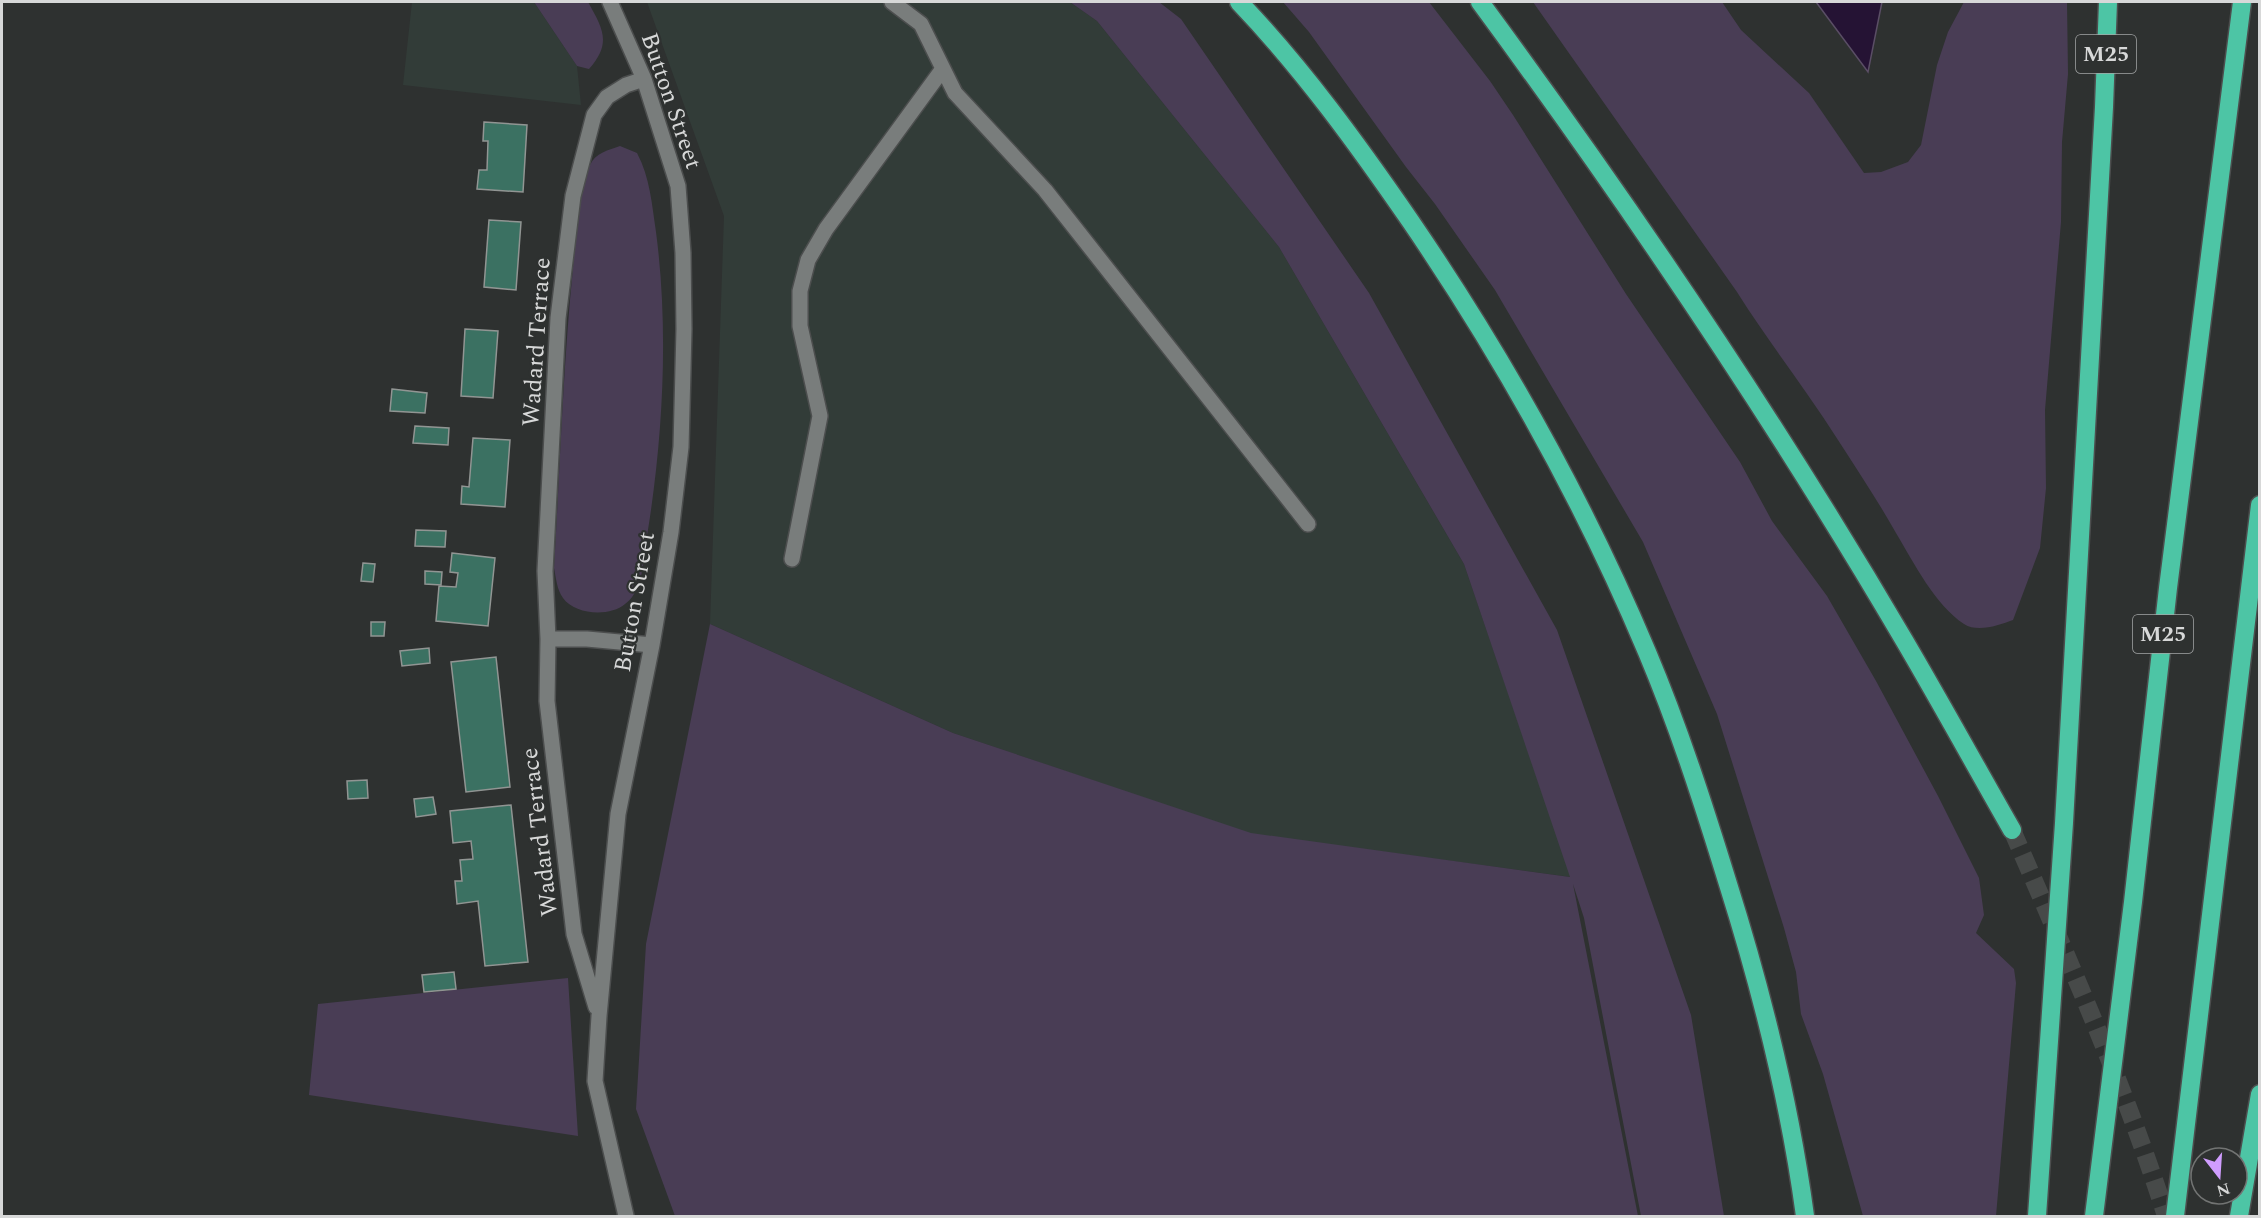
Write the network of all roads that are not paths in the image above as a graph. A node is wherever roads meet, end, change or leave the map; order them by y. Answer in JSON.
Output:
{"nodes":[{"id":1,"x":611,"y":2,"type":"edge"},
{"id":2,"x":892,"y":2,"type":"edge"},
{"id":3,"x":1239,"y":2,"type":"edge"},
{"id":4,"x":1480,"y":2,"type":"edge"},
{"id":5,"x":2108,"y":2,"type":"edge"},
{"id":6,"x":2242,"y":2,"type":"edge"},
{"id":7,"x":942,"y":70,"type":"junction"},
{"id":8,"x":644,"y":79,"type":"junction"},
{"id":9,"x":2259,"y":505,"type":"edge"},
{"id":10,"x":1308,"y":524,"type":"dead end"},
{"id":11,"x":792,"y":558,"type":"dead end"},
{"id":12,"x":548,"y":639,"type":"junction"},
{"id":13,"x":652,"y":645,"type":"junction"},
{"id":14,"x":2012,"y":830,"type":"tunnel mouth"},
{"id":15,"x":598,"y":1016,"type":"junction"},
{"id":16,"x":2259,"y":1094,"type":"edge"},
{"id":17,"x":626,"y":1216,"type":"edge"},
{"id":18,"x":1805,"y":1216,"type":"edge"},
{"id":19,"x":2037,"y":1216,"type":"edge"},
{"id":20,"x":2094,"y":1216,"type":"edge"},
{"id":21,"x":2175,"y":1216,"type":"edge"},
{"id":22,"x":2239,"y":1216,"type":"edge"}],
"edges":[{"from":1,"to":8,"type":"street","name":"Button Street"},
{"from":2,"to":7,"type":"street"},
{"from":3,"to":18,"type":"highway"},
{"from":4,"to":14,"type":"highway"},
{"from":5,"to":19,"type":"highway","number":"M25"},
{"from":6,"to":20,"type":"highway","number":"M25"},
{"from":7,"to":10,"type":"street"},
{"from":7,"to":11,"type":"street"},
{"from":8,"to":12,"type":"street","name":"Wadard Terrace"},
{"from":8,"to":13,"type":"street","name":"Button Street"},
{"from":9,"to":21,"type":"highway"},
{"from":12,"to":13,"type":"street"},
{"from":12,"to":15,"type":"street","name":"Wadard Terrace"},
{"from":13,"to":15,"type":"street","name":"Button Street"},
{"from":15,"to":17,"type":"street","name":"Button Street"},
{"from":16,"to":22,"type":"highway"}]}
